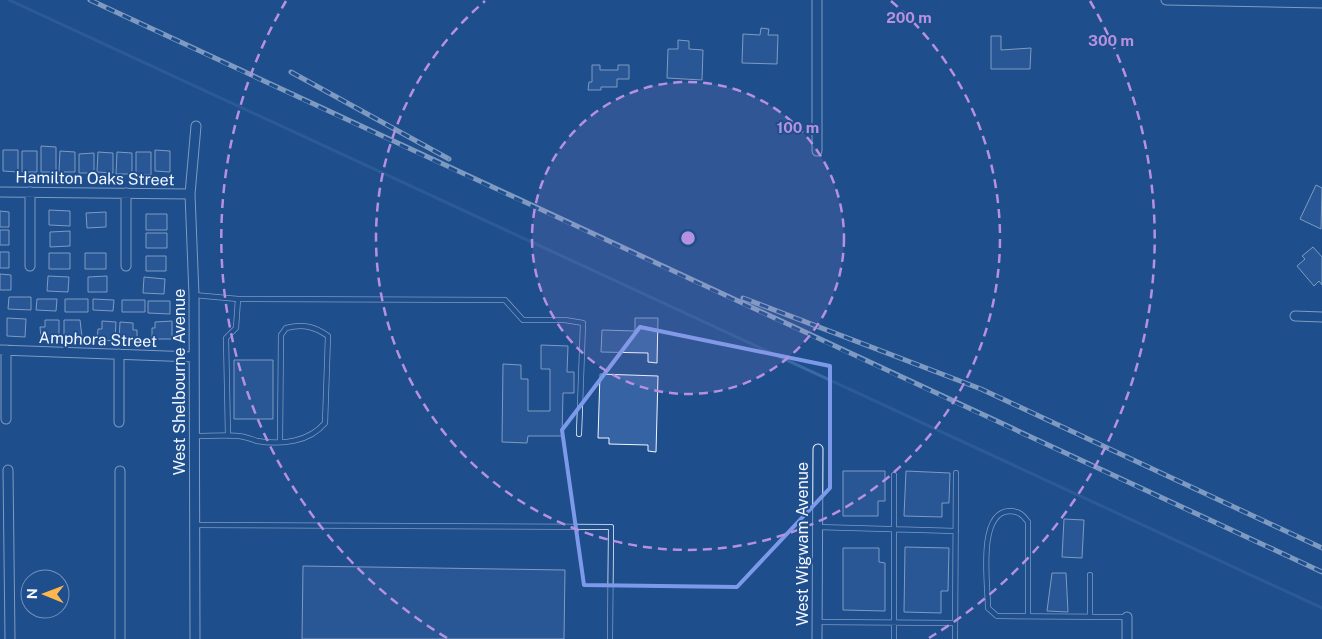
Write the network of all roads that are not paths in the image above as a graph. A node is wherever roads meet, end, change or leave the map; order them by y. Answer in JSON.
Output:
{"nodes":[{"id":1,"x":817,"y":0,"type":"edge"},
{"id":2,"x":1166,"y":0,"type":"edge"},
{"id":3,"x":1204,"y":0,"type":"edge"},
{"id":4,"x":1322,"y":3,"type":"edge"},
{"id":5,"x":196,"y":126,"type":"dead end"},
{"id":6,"x":817,"y":151,"type":"dead end"},
{"id":7,"x":0,"y":192,"type":"edge"},
{"id":8,"x":30,"y":192,"type":"junction"},
{"id":9,"x":126,"y":193,"type":"junction"},
{"id":10,"x":190,"y":194,"type":"junction"},
{"id":11,"x":30,"y":266,"type":"dead end"},
{"id":12,"x":126,"y":266,"type":"dead end"},
{"id":13,"x":194,"y":295,"type":"junction"},
{"id":14,"x":238,"y":299,"type":"junction"},
{"id":15,"x":1296,"y":316,"type":"dead end"},
{"id":16,"x":1322,"y":317,"type":"edge"},
{"id":17,"x":3,"y":350,"type":"edge"},
{"id":18,"x":119,"y":354,"type":"junction"},
{"id":19,"x":194,"y":356,"type":"junction"},
{"id":20,"x":6,"y":419,"type":"dead end"},
{"id":21,"x":119,"y":422,"type":"dead end"},
{"id":22,"x":579,"y":434,"type":"dead end"},
{"id":23,"x":194,"y":436,"type":"junction"},
{"id":24,"x":228,"y":436,"type":"junction"},
{"id":25,"x":280,"y":441,"type":"junction"},
{"id":26,"x":818,"y":449,"type":"dead end"},
{"id":27,"x":8,"y":470,"type":"dead end"},
{"id":28,"x":120,"y":470,"type":"dead end"},
{"id":29,"x":956,"y":474,"type":"dead end"},
{"id":30,"x":894,"y":475,"type":"dead end"},
{"id":31,"x":195,"y":525,"type":"junction"},
{"id":32,"x":817,"y":527,"type":"junction"},
{"id":33,"x":894,"y":529,"type":"junction"},
{"id":34,"x":956,"y":531,"type":"junction"},
{"id":35,"x":1090,"y":575,"type":"dead end"},
{"id":36,"x":1028,"y":616,"type":"junction"},
{"id":37,"x":1090,"y":616,"type":"junction"},
{"id":38,"x":1127,"y":617,"type":"joint"},
{"id":39,"x":817,"y":622,"type":"junction"},
{"id":40,"x":894,"y":622,"type":"junction"},
{"id":41,"x":955,"y":623,"type":"junction"},
{"id":42,"x":10,"y":639,"type":"edge"},
{"id":43,"x":120,"y":639,"type":"edge"},
{"id":44,"x":195,"y":639,"type":"edge"},
{"id":45,"x":610,"y":639,"type":"edge"},
{"id":46,"x":816,"y":639,"type":"edge"},
{"id":47,"x":894,"y":639,"type":"edge"},
{"id":48,"x":955,"y":639,"type":"edge"},
{"id":49,"x":1127,"y":639,"type":"edge"}],
"edges":[{"from":1,"to":6,"type":"street"},
{"from":2,"to":3,"type":"street"},
{"from":3,"to":4,"type":"street"},
{"from":5,"to":10,"type":"street","name":"West Shelbourne Avenue"},
{"from":7,"to":8,"type":"street","name":"Hamilton Oaks Street"},
{"from":8,"to":9,"type":"street","name":"Hamilton Oaks Street"},
{"from":8,"to":11,"type":"street"},
{"from":9,"to":10,"type":"street","name":"Hamilton Oaks Street"},
{"from":9,"to":12,"type":"street"},
{"from":10,"to":13,"type":"street","name":"West Shelbourne Avenue"},
{"from":13,"to":14,"type":"lane"},
{"from":13,"to":19,"type":"street","name":"West Shelbourne Avenue"},
{"from":14,"to":22,"type":"lane"},
{"from":14,"to":24,"type":"lane"},
{"from":15,"to":16,"type":"street"},
{"from":17,"to":18,"type":"street","name":"Amphora Street"},
{"from":17,"to":20,"type":"street"},
{"from":18,"to":19,"type":"street","name":"Amphora Street"},
{"from":18,"to":21,"type":"street"},
{"from":19,"to":23,"type":"street","name":"West Shelbourne Avenue"},
{"from":23,"to":24,"type":"lane"},
{"from":23,"to":31,"type":"street","name":"West Shelbourne Avenue"},
{"from":24,"to":25,"type":"lane"},
{"from":25,"to":25,"type":"lane"},
{"from":26,"to":32,"type":"street","name":"West Wigwam Avenue"},
{"from":27,"to":42,"type":"street"},
{"from":28,"to":43,"type":"street"},
{"from":29,"to":34,"type":"lane"},
{"from":30,"to":33,"type":"lane"},
{"from":31,"to":44,"type":"street","name":"West Shelbourne Avenue"},
{"from":31,"to":45,"type":"lane"},
{"from":32,"to":33,"type":"lane"},
{"from":32,"to":39,"type":"street","name":"West Wigwam Avenue"},
{"from":33,"to":34,"type":"lane"},
{"from":33,"to":40,"type":"lane"},
{"from":34,"to":41,"type":"lane"},
{"from":35,"to":37,"type":"lane"},
{"from":36,"to":36,"type":"lane"},
{"from":36,"to":37,"type":"lane"},
{"from":37,"to":38,"type":"lane"},
{"from":38,"to":49,"type":"street"},
{"from":39,"to":40,"type":"lane"},
{"from":39,"to":46,"type":"street","name":"West Wigwam Avenue"},
{"from":40,"to":41,"type":"lane"},
{"from":40,"to":47,"type":"lane"},
{"from":41,"to":48,"type":"lane"}]}
